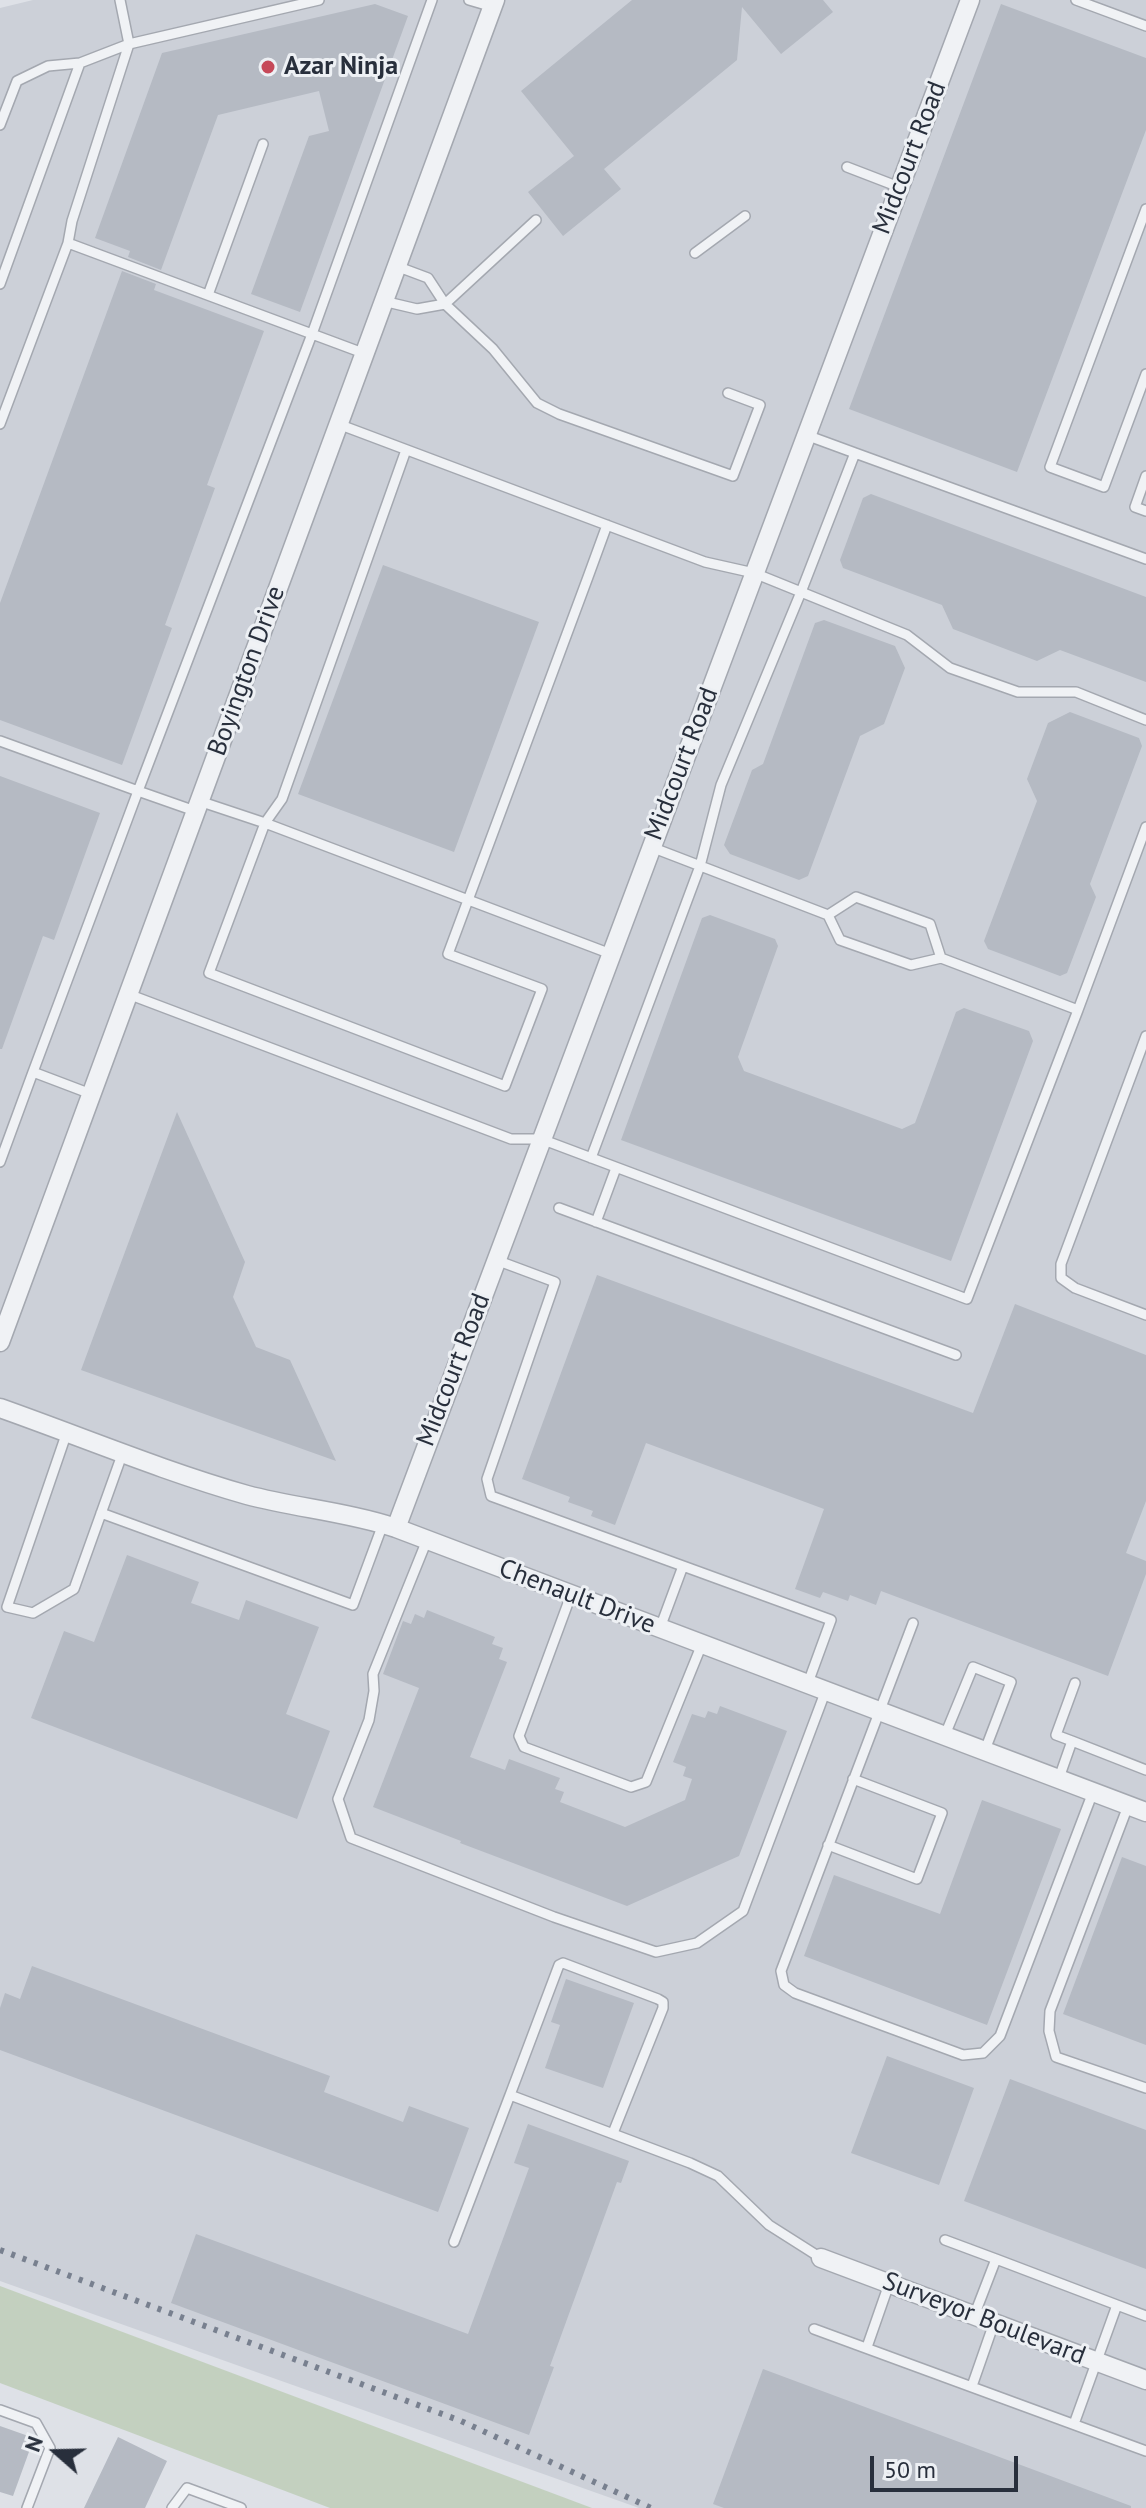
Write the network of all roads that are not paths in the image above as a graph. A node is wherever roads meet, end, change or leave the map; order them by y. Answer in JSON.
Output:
{"nodes":[{"id":1,"x":120,"y":0,"type":"edge"},
{"id":2,"x":319,"y":0,"type":"edge"},
{"id":3,"x":432,"y":0,"type":"edge"},
{"id":4,"x":469,"y":0,"type":"edge"},
{"id":5,"x":970,"y":0,"type":"edge"},
{"id":6,"x":1076,"y":0,"type":"edge"},
{"id":7,"x":494,"y":4,"type":"edge"},
{"id":8,"x":1146,"y":26,"type":"edge"},
{"id":9,"x":129,"y":44,"type":"junction"},
{"id":10,"x":80,"y":63,"type":"junction"},
{"id":11,"x":0,"y":125,"type":"edge"},
{"id":12,"x":263,"y":144,"type":"dead end"},
{"id":13,"x":847,"y":167,"type":"dead end"},
{"id":14,"x":899,"y":187,"type":"junction"},
{"id":15,"x":1146,"y":209,"type":"edge"},
{"id":16,"x":745,"y":216,"type":"dead end"},
{"id":17,"x":536,"y":220,"type":"dead end"},
{"id":18,"x":68,"y":243,"type":"junction"},
{"id":19,"x":695,"y":253,"type":"dead end"},
{"id":20,"x":396,"y":266,"type":"junction"},
{"id":21,"x":0,"y":284,"type":"edge"},
{"id":22,"x":208,"y":295,"type":"junction"},
{"id":23,"x":383,"y":301,"type":"junction"},
{"id":24,"x":445,"y":304,"type":"junction"},
{"id":25,"x":312,"y":334,"type":"junction"},
{"id":26,"x":363,"y":353,"type":"junction"},
{"id":27,"x":1146,"y":374,"type":"edge"},
{"id":28,"x":728,"y":393,"type":"dead end"},
{"id":29,"x":0,"y":424,"type":"edge"},
{"id":30,"x":337,"y":424,"type":"junction"},
{"id":31,"x":806,"y":435,"type":"junction"},
{"id":32,"x":406,"y":450,"type":"junction"},
{"id":33,"x":855,"y":453,"type":"junction"},
{"id":34,"x":1146,"y":476,"type":"edge"},
{"id":35,"x":1146,"y":511,"type":"edge"},
{"id":36,"x":607,"y":525,"type":"junction"},
{"id":37,"x":1146,"y":559,"type":"edge"},
{"id":38,"x":754,"y":573,"type":"junction"},
{"id":39,"x":801,"y":592,"type":"junction"},
{"id":40,"x":1146,"y":720,"type":"edge"},
{"id":41,"x":0,"y":741,"type":"edge"},
{"id":42,"x":138,"y":791,"type":"junction"},
{"id":43,"x":197,"y":806,"type":"junction"},
{"id":44,"x":265,"y":823,"type":"junction"},
{"id":45,"x":1146,"y":827,"type":"edge"},
{"id":46,"x":651,"y":847,"type":"junction"},
{"id":47,"x":700,"y":866,"type":"junction"},
{"id":48,"x":468,"y":900,"type":"junction"},
{"id":49,"x":828,"y":915,"type":"junction"},
{"id":50,"x":611,"y":954,"type":"junction"},
{"id":51,"x":941,"y":958,"type":"junction"},
{"id":52,"x":128,"y":994,"type":"junction"},
{"id":53,"x":1078,"y":1010,"type":"junction"},
{"id":54,"x":1146,"y":1036,"type":"edge"},
{"id":55,"x":33,"y":1072,"type":"junction"},
{"id":56,"x":91,"y":1094,"type":"junction"},
{"id":57,"x":541,"y":1139,"type":"junction"},
{"id":58,"x":591,"y":1158,"type":"junction"},
{"id":59,"x":0,"y":1162,"type":"edge"},
{"id":60,"x":616,"y":1168,"type":"junction"},
{"id":61,"x":559,"y":1208,"type":"dead end"},
{"id":62,"x":596,"y":1222,"type":"junction"},
{"id":63,"x":496,"y":1260,"type":"junction"},
{"id":64,"x":1146,"y":1315,"type":"edge"},
{"id":65,"x":0,"y":1342,"type":"edge"},
{"id":66,"x":956,"y":1355,"type":"dead end"},
{"id":67,"x":3,"y":1412,"type":"edge"},
{"id":68,"x":67,"y":1432,"type":"junction"},
{"id":69,"x":123,"y":1452,"type":"junction"},
{"id":70,"x":101,"y":1513,"type":"junction"},
{"id":71,"x":390,"y":1526,"type":"junction"},
{"id":72,"x":427,"y":1540,"type":"junction"},
{"id":73,"x":683,"y":1566,"type":"junction"},
{"id":74,"x":571,"y":1595,"type":"junction"},
{"id":75,"x":913,"y":1623,"type":"dead end"},
{"id":76,"x":660,"y":1628,"type":"junction"},
{"id":77,"x":702,"y":1644,"type":"junction"},
{"id":78,"x":808,"y":1683,"type":"junction"},
{"id":79,"x":1075,"y":1683,"type":"dead end"},
{"id":80,"x":826,"y":1690,"type":"junction"},
{"id":81,"x":880,"y":1711,"type":"junction"},
{"id":82,"x":945,"y":1735,"type":"junction"},
{"id":83,"x":1072,"y":1741,"type":"junction"},
{"id":84,"x":985,"y":1750,"type":"junction"},
{"id":85,"x":1146,"y":1770,"type":"edge"},
{"id":86,"x":1059,"y":1778,"type":"junction"},
{"id":87,"x":853,"y":1779,"type":"junction"},
{"id":88,"x":1093,"y":1792,"type":"junction"},
{"id":89,"x":1137,"y":1809,"type":"edge"},
{"id":90,"x":828,"y":1845,"type":"junction"},
{"id":91,"x":1146,"y":2088,"type":"edge"},
{"id":92,"x":510,"y":2095,"type":"junction"},
{"id":93,"x":613,"y":2133,"type":"junction"},
{"id":94,"x":945,"y":2240,"type":"dead end"},
{"id":95,"x":454,"y":2242,"type":"dead end"},
{"id":96,"x":821,"y":2258,"type":"joint"},
{"id":97,"x":996,"y":2259,"type":"junction"},
{"id":98,"x":889,"y":2284,"type":"junction"},
{"id":99,"x":1117,"y":2305,"type":"junction"},
{"id":100,"x":974,"y":2316,"type":"junction"},
{"id":101,"x":1146,"y":2316,"type":"edge"},
{"id":102,"x":994,"y":2323,"type":"junction"},
{"id":103,"x":814,"y":2329,"type":"dead end"},
{"id":104,"x":867,"y":2347,"type":"junction"},
{"id":105,"x":1097,"y":2361,"type":"junction"},
{"id":106,"x":1146,"y":2380,"type":"edge"},
{"id":107,"x":972,"y":2386,"type":"junction"},
{"id":108,"x":0,"y":2410,"type":"edge"},
{"id":109,"x":1074,"y":2424,"type":"junction"},
{"id":110,"x":1146,"y":2451,"type":"edge"},
{"id":111,"x":27,"y":2508,"type":"edge"},
{"id":112,"x":172,"y":2508,"type":"edge"},
{"id":113,"x":241,"y":2508,"type":"edge"}],
"edges":[{"from":1,"to":9,"type":"lane"},
{"from":2,"to":9,"type":"lane"},
{"from":3,"to":25,"type":"lane"},
{"from":4,"to":7,"type":"lane"},
{"from":5,"to":14,"type":"street","name":"Midcourt Road"},
{"from":6,"to":8,"type":"lane"},
{"from":7,"to":20,"type":"street","name":"Boyington Drive"},
{"from":9,"to":10,"type":"lane"},
{"from":9,"to":18,"type":"lane"},
{"from":10,"to":11,"type":"lane"},
{"from":10,"to":21,"type":"lane"},
{"from":12,"to":22,"type":"lane"},
{"from":13,"to":14,"type":"lane"},
{"from":14,"to":31,"type":"street","name":"Midcourt Road"},
{"from":15,"to":27,"type":"lane"},
{"from":16,"to":19,"type":"lane"},
{"from":17,"to":24,"type":"lane"},
{"from":18,"to":22,"type":"lane"},
{"from":18,"to":29,"type":"lane"},
{"from":20,"to":23,"type":"street","name":"Boyington Drive"},
{"from":20,"to":24,"type":"lane"},
{"from":22,"to":25,"type":"lane"},
{"from":23,"to":24,"type":"lane"},
{"from":23,"to":26,"type":"street","name":"Boyington Drive"},
{"from":24,"to":28,"type":"lane"},
{"from":25,"to":26,"type":"lane"},
{"from":25,"to":42,"type":"lane"},
{"from":26,"to":30,"type":"street","name":"Boyington Drive"},
{"from":30,"to":32,"type":"lane"},
{"from":30,"to":43,"type":"street","name":"Boyington Drive"},
{"from":31,"to":33,"type":"lane"},
{"from":31,"to":38,"type":"street","name":"Midcourt Road"},
{"from":32,"to":36,"type":"lane"},
{"from":32,"to":44,"type":"lane"},
{"from":33,"to":37,"type":"lane"},
{"from":33,"to":39,"type":"lane"},
{"from":34,"to":35,"type":"lane"},
{"from":36,"to":38,"type":"lane"},
{"from":36,"to":48,"type":"lane"},
{"from":38,"to":39,"type":"lane"},
{"from":38,"to":46,"type":"street","name":"Midcourt Road"},
{"from":39,"to":40,"type":"lane"},
{"from":39,"to":47,"type":"lane"},
{"from":41,"to":42,"type":"lane"},
{"from":42,"to":43,"type":"lane"},
{"from":42,"to":55,"type":"lane"},
{"from":43,"to":44,"type":"lane"},
{"from":43,"to":52,"type":"street","name":"Boyington Drive"},
{"from":44,"to":48,"type":"lane"},
{"from":44,"to":48,"type":"lane"},
{"from":45,"to":53,"type":"lane"},
{"from":46,"to":47,"type":"lane"},
{"from":46,"to":50,"type":"street","name":"Midcourt Road"},
{"from":47,"to":49,"type":"lane"},
{"from":47,"to":58,"type":"lane"},
{"from":48,"to":50,"type":"lane"},
{"from":49,"to":51,"type":"lane"},
{"from":49,"to":51,"type":"lane"},
{"from":50,"to":57,"type":"street","name":"Midcourt Road"},
{"from":51,"to":53,"type":"lane"},
{"from":52,"to":56,"type":"street","name":"Boyington Drive"},
{"from":52,"to":57,"type":"lane"},
{"from":53,"to":60,"type":"lane"},
{"from":54,"to":64,"type":"lane"},
{"from":55,"to":56,"type":"lane"},
{"from":55,"to":59,"type":"lane"},
{"from":56,"to":65,"type":"street","name":"Boyington Drive"},
{"from":57,"to":58,"type":"lane"},
{"from":57,"to":63,"type":"street","name":"Midcourt Road"},
{"from":58,"to":60,"type":"lane"},
{"from":60,"to":62,"type":"lane"},
{"from":61,"to":62,"type":"lane"},
{"from":62,"to":66,"type":"lane"},
{"from":63,"to":71,"type":"street","name":"Midcourt Road"},
{"from":63,"to":73,"type":"lane"},
{"from":67,"to":68,"type":"street","name":"Chenault Drive"},
{"from":68,"to":69,"type":"street","name":"Chenault Drive"},
{"from":68,"to":70,"type":"lane"},
{"from":69,"to":70,"type":"lane"},
{"from":69,"to":71,"type":"street","name":"Chenault Drive"},
{"from":70,"to":71,"type":"lane"},
{"from":71,"to":72,"type":"street","name":"Chenault Drive"},
{"from":72,"to":74,"type":"street","name":"Chenault Drive"},
{"from":72,"to":80,"type":"lane"},
{"from":73,"to":76,"type":"lane"},
{"from":73,"to":78,"type":"lane"},
{"from":74,"to":76,"type":"street","name":"Chenault Drive"},
{"from":74,"to":77,"type":"lane"},
{"from":75,"to":81,"type":"lane"},
{"from":76,"to":77,"type":"street","name":"Chenault Drive"},
{"from":77,"to":78,"type":"street","name":"Chenault Drive"},
{"from":78,"to":80,"type":"street","name":"Chenault Drive"},
{"from":79,"to":83,"type":"lane"},
{"from":80,"to":81,"type":"street","name":"Chenault Drive"},
{"from":81,"to":82,"type":"street","name":"Chenault Drive"},
{"from":81,"to":87,"type":"lane"},
{"from":82,"to":84,"type":"street","name":"Chenault Drive"},
{"from":82,"to":84,"type":"lane"},
{"from":83,"to":85,"type":"lane"},
{"from":83,"to":86,"type":"lane"},
{"from":84,"to":86,"type":"street","name":"Chenault Drive"},
{"from":86,"to":88,"type":"street","name":"Chenault Drive"},
{"from":87,"to":90,"type":"lane"},
{"from":87,"to":90,"type":"lane"},
{"from":88,"to":89,"type":"street","name":"Chenault Drive"},
{"from":88,"to":90,"type":"lane"},
{"from":89,"to":91,"type":"lane"},
{"from":92,"to":93,"type":"lane"},
{"from":92,"to":93,"type":"lane"},
{"from":92,"to":95,"type":"lane"},
{"from":93,"to":96,"type":"lane"},
{"from":94,"to":97,"type":"lane"},
{"from":96,"to":98,"type":"street","name":"Surveyor Boulevard"},
{"from":97,"to":99,"type":"lane"},
{"from":97,"to":100,"type":"lane"},
{"from":98,"to":100,"type":"street","name":"Surveyor Boulevard"},
{"from":98,"to":104,"type":"lane"},
{"from":99,"to":101,"type":"lane"},
{"from":99,"to":105,"type":"lane"},
{"from":100,"to":102,"type":"street","name":"Surveyor Boulevard"},
{"from":102,"to":105,"type":"street","name":"Surveyor Boulevard"},
{"from":102,"to":107,"type":"lane"},
{"from":103,"to":104,"type":"lane"},
{"from":104,"to":107,"type":"lane"},
{"from":105,"to":106,"type":"street","name":"Surveyor Boulevard"},
{"from":105,"to":109,"type":"lane"},
{"from":107,"to":109,"type":"lane"},
{"from":108,"to":111,"type":"lane"},
{"from":109,"to":110,"type":"lane"},
{"from":112,"to":113,"type":"lane"}]}
